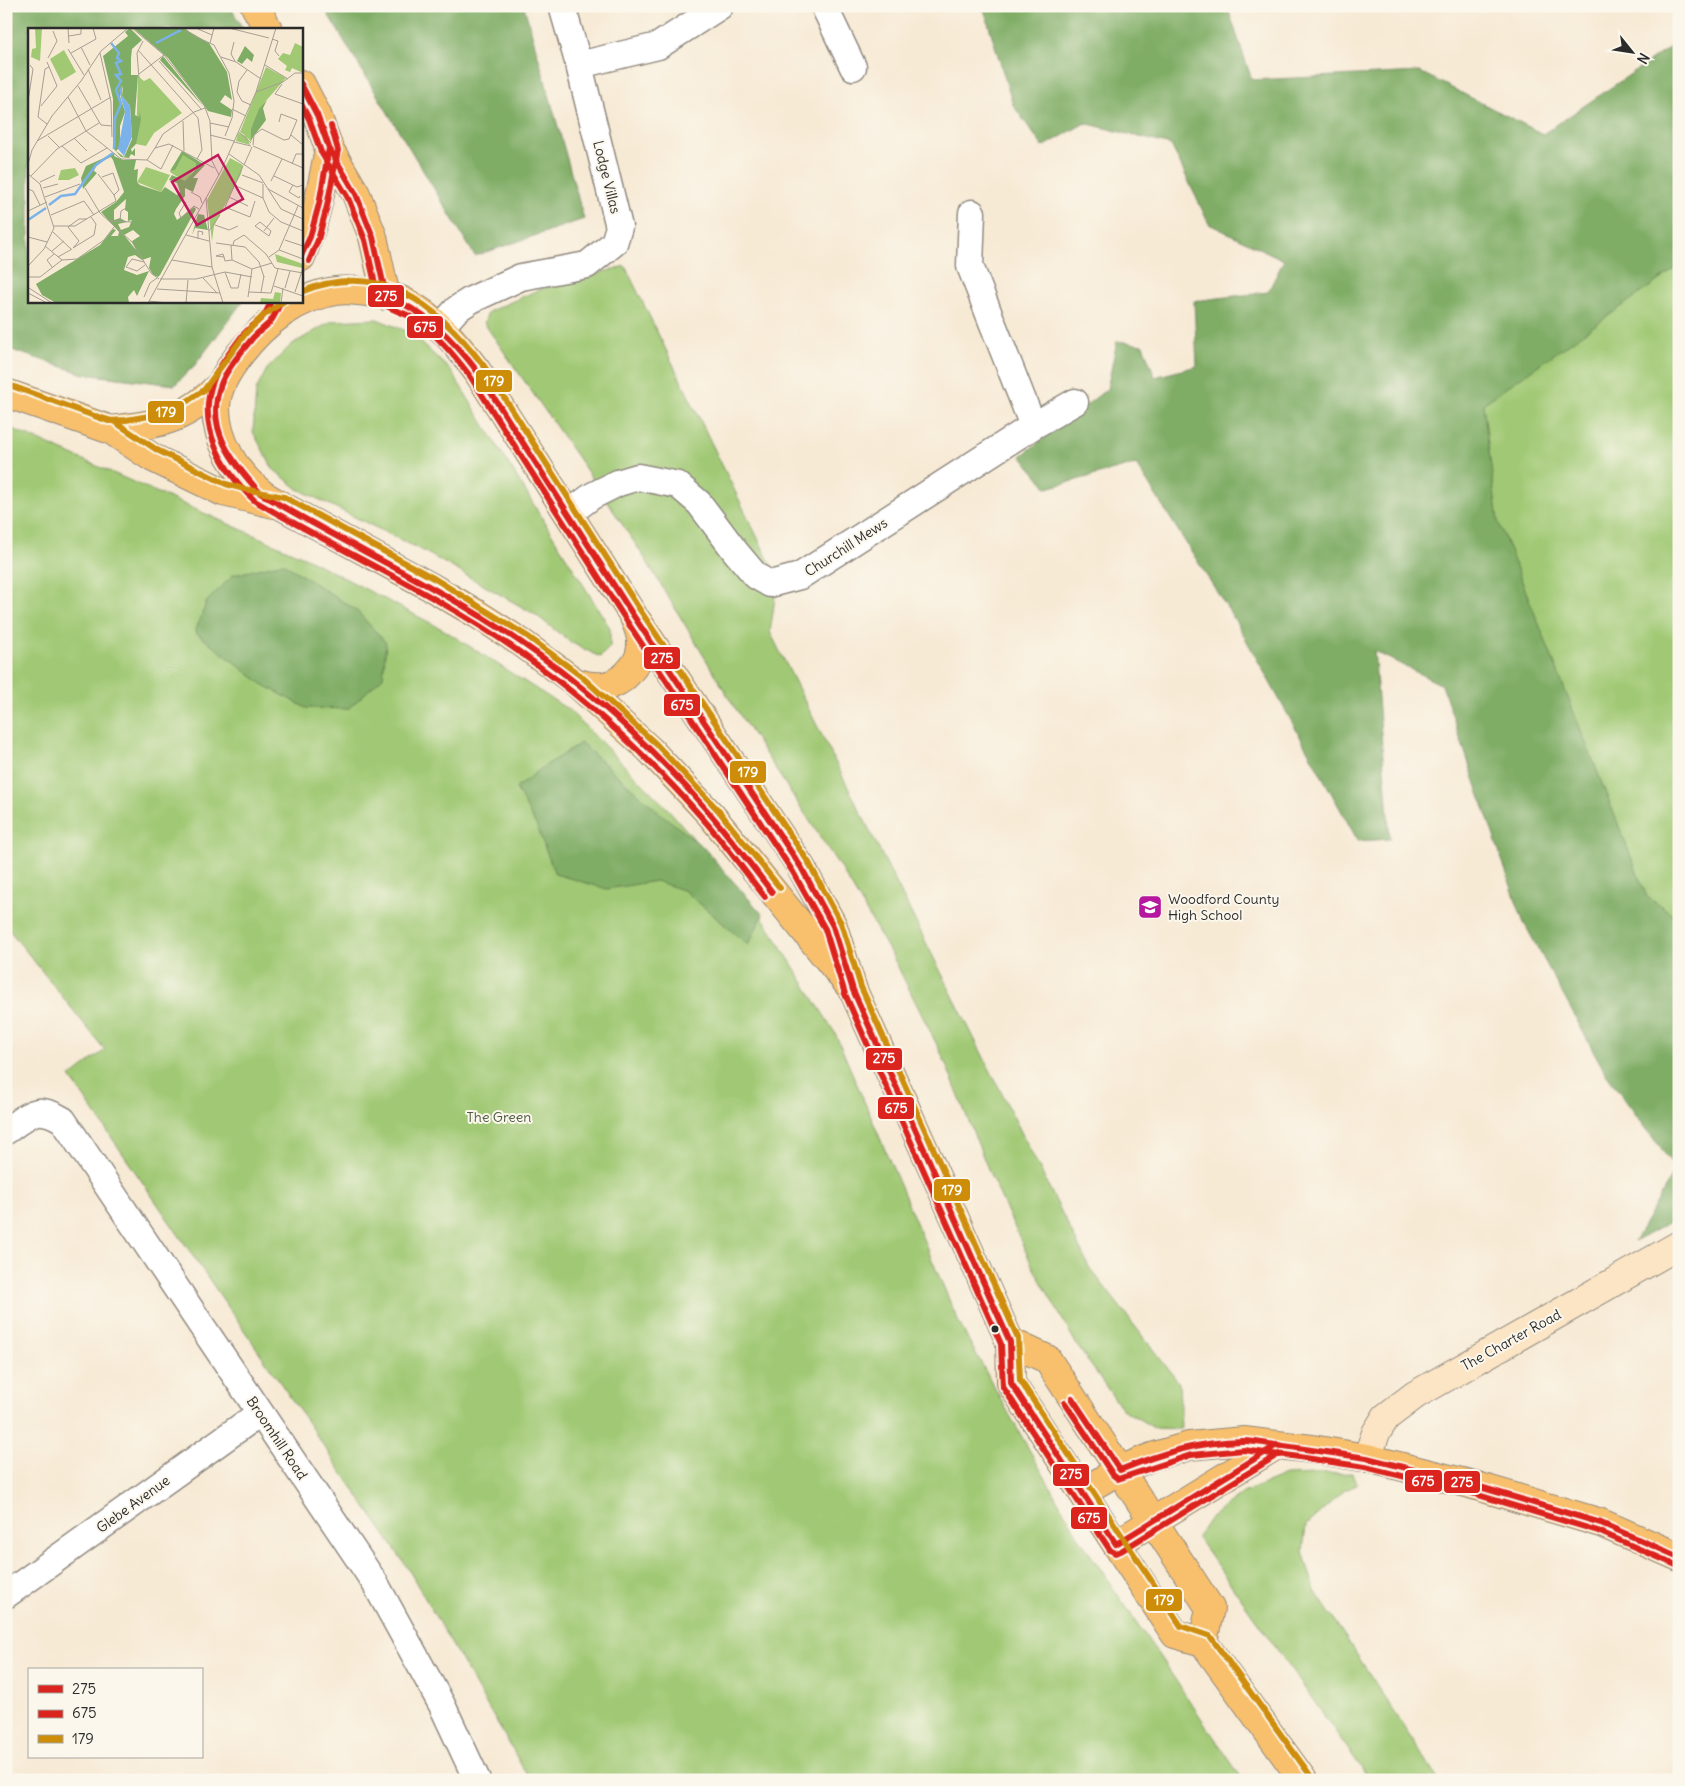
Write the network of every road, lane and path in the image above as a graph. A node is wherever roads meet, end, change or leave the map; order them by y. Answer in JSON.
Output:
{"nodes":[{"id":1,"x":255,"y":6,"type":"edge"},
{"id":2,"x":562,"y":6,"type":"edge"},
{"id":3,"x":720,"y":6,"type":"edge"},
{"id":4,"x":824,"y":6,"type":"edge"},
{"id":5,"x":267,"y":28,"type":"edge"},
{"id":6,"x":579,"y":65,"type":"junction"},
{"id":7,"x":853,"y":67,"type":"dead end"},
{"id":8,"x":302,"y":86,"type":"edge"},
{"id":9,"x":329,"y":148,"type":"junction"},
{"id":10,"x":972,"y":212,"type":"dead end"},
{"id":11,"x":302,"y":255,"type":"edge"},
{"id":12,"x":386,"y":296,"type":"junction"},
{"id":13,"x":302,"y":302,"type":"edge"},
{"id":14,"x":302,"y":302,"type":"edge"},
{"id":15,"x":276,"y":311,"type":"edge"},
{"id":16,"x":440,"y":328,"type":"junction"},
{"id":17,"x":220,"y":384,"type":"junction"},
{"id":18,"x":6,"y":393,"type":"edge"},
{"id":19,"x":1075,"y":402,"type":"dead end"},
{"id":20,"x":1033,"y":426,"type":"junction"},
{"id":21,"x":111,"y":430,"type":"junction"},
{"id":22,"x":280,"y":505,"type":"junction"},
{"id":23,"x":568,"y":514,"type":"junction"},
{"id":24,"x":633,"y":615,"type":"junction"},
{"id":25,"x":575,"y":682,"type":"junction"},
{"id":26,"x":853,"y":990,"type":"junction"},
{"id":27,"x":6,"y":1131,"type":"edge"},
{"id":28,"x":1679,"y":1245,"type":"edge"},
{"id":29,"x":1010,"y":1342,"type":"junction"},
{"id":30,"x":260,"y":1413,"type":"junction"},
{"id":31,"x":1277,"y":1445,"type":"junction"},
{"id":32,"x":1366,"y":1458,"type":"junction"},
{"id":33,"x":1120,"y":1470,"type":"junction"},
{"id":34,"x":1082,"y":1492,"type":"junction"},
{"id":35,"x":1153,"y":1522,"type":"junction"},
{"id":36,"x":1116,"y":1544,"type":"junction"},
{"id":37,"x":1679,"y":1557,"type":"edge"},
{"id":38,"x":6,"y":1595,"type":"edge"},
{"id":39,"x":1203,"y":1642,"type":"junction"},
{"id":40,"x":477,"y":1780,"type":"edge"},
{"id":41,"x":1303,"y":1780,"type":"edge"}],
"edges":[{"from":1,"to":5,"type":"main road"},
{"from":2,"to":6,"type":"street","name":"Lodge Villas"},
{"from":3,"to":6,"type":"street"},
{"from":4,"to":7,"type":"street"},
{"from":6,"to":16,"type":"street","name":"Lodge Villas"},
{"from":8,"to":9,"type":"main road"},
{"from":9,"to":11,"type":"main road"},
{"from":9,"to":12,"type":"main road"},
{"from":10,"to":20,"type":"street"},
{"from":12,"to":14,"type":"main road"},
{"from":12,"to":16,"type":"main road"},
{"from":13,"to":15,"type":"main road"},
{"from":15,"to":17,"type":"main road"},
{"from":16,"to":23,"type":"main road"},
{"from":17,"to":21,"type":"main road"},
{"from":17,"to":22,"type":"main road"},
{"from":18,"to":21,"type":"main road"},
{"from":19,"to":20,"type":"street","name":"Churchill Mews"},
{"from":20,"to":23,"type":"street","name":"Churchill Mews"},
{"from":21,"to":22,"type":"main road"},
{"from":22,"to":25,"type":"main road"},
{"from":23,"to":24,"type":"main road"},
{"from":24,"to":25,"type":"main road"},
{"from":24,"to":26,"type":"main road"},
{"from":25,"to":26,"type":"main road"},
{"from":26,"to":29,"type":"main road"},
{"from":27,"to":30,"type":"street","name":"Broomhill Road"},
{"from":28,"to":32,"type":"street","name":"The Charter Road"},
{"from":29,"to":33,"type":"main road"},
{"from":29,"to":34,"type":"main road"},
{"from":30,"to":38,"type":"street","name":"Glebe Avenue"},
{"from":30,"to":40,"type":"street","name":"Broomhill Road"},
{"from":31,"to":32,"type":"main road"},
{"from":31,"to":33,"type":"main road"},
{"from":31,"to":35,"type":"main road"},
{"from":32,"to":37,"type":"main road"},
{"from":33,"to":34,"type":"main road"},
{"from":33,"to":35,"type":"main road"},
{"from":34,"to":36,"type":"main road"},
{"from":35,"to":36,"type":"main road"},
{"from":35,"to":39,"type":"main road"},
{"from":36,"to":39,"type":"main road"},
{"from":39,"to":41,"type":"main road"}]}
